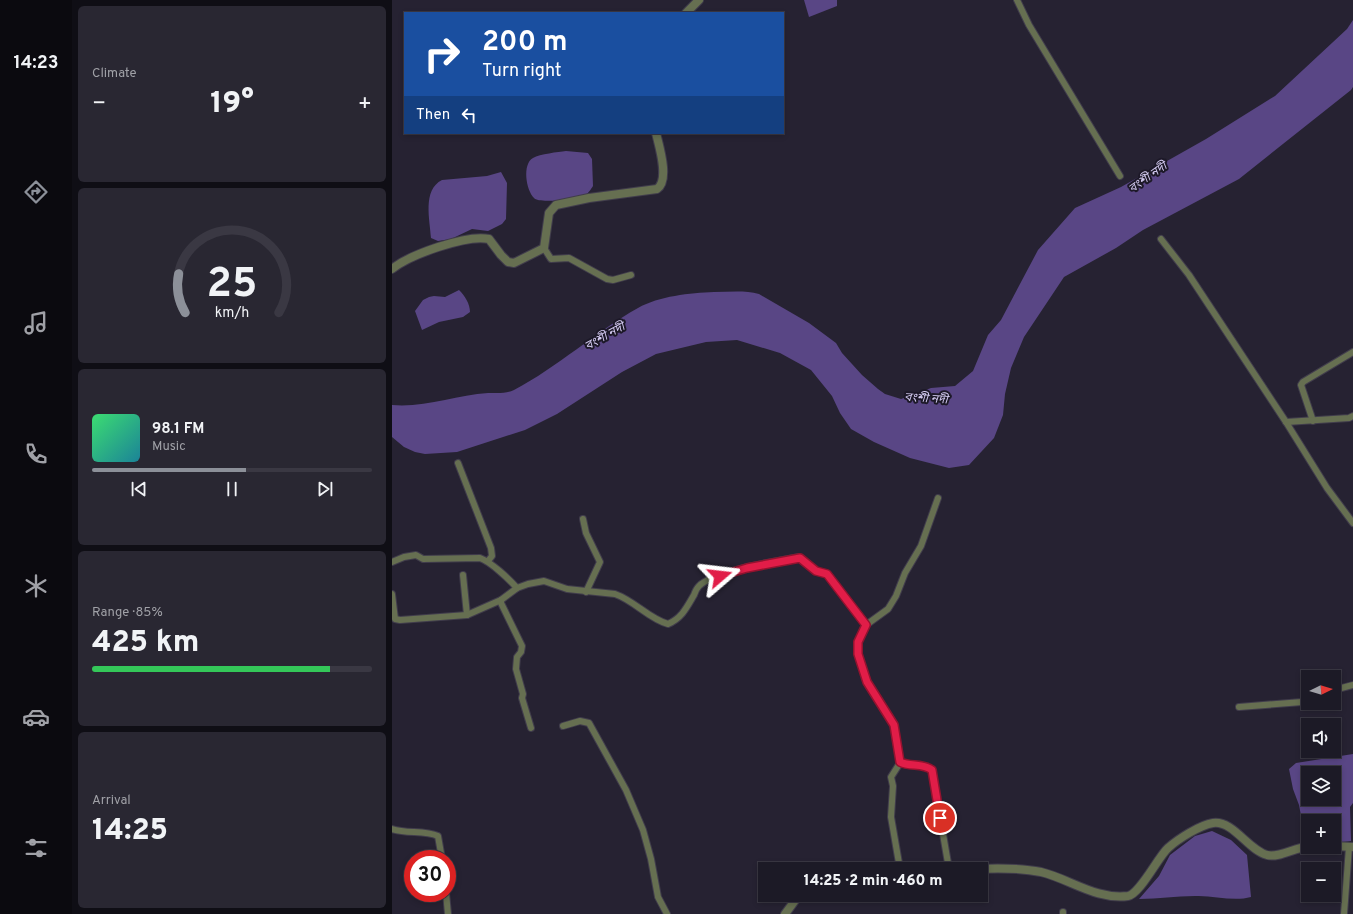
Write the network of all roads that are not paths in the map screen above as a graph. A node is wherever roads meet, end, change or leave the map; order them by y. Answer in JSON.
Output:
{"nodes":[{"id":1,"x":699,"y":0,"type":"edge"},
{"id":2,"x":1017,"y":0,"type":"edge"},
{"id":3,"x":687,"y":12,"type":"edge"},
{"id":4,"x":656,"y":134,"type":"edge"},
{"id":5,"x":1120,"y":176,"type":"dead end"},
{"id":6,"x":1161,"y":239,"type":"dead end"},
{"id":7,"x":544,"y":248,"type":"junction"},
{"id":8,"x":392,"y":269,"type":"edge"},
{"id":9,"x":631,"y":275,"type":"dead end"},
{"id":10,"x":1353,"y":352,"type":"edge"},
{"id":11,"x":1353,"y":416,"type":"edge"},
{"id":12,"x":1313,"y":421,"type":"junction"},
{"id":13,"x":1286,"y":422,"type":"junction"},
{"id":14,"x":458,"y":463,"type":"dead end"},
{"id":15,"x":938,"y":498,"type":"dead end"},
{"id":16,"x":583,"y":519,"type":"dead end"},
{"id":17,"x":1353,"y":523,"type":"edge"},
{"id":18,"x":488,"y":561,"type":"junction"},
{"id":19,"x":392,"y":562,"type":"edge"},
{"id":20,"x":463,"y":575,"type":"dead end"},
{"id":21,"x":517,"y":588,"type":"junction"},
{"id":22,"x":586,"y":592,"type":"junction"},
{"id":23,"x":392,"y":594,"type":"edge"},
{"id":24,"x":501,"y":600,"type":"junction"},
{"id":25,"x":467,"y":615,"type":"junction"},
{"id":26,"x":866,"y":625,"type":"junction"},
{"id":27,"x":1353,"y":685,"type":"edge"},
{"id":28,"x":1341,"y":688,"type":"edge"},
{"id":29,"x":1301,"y":702,"type":"edge"},
{"id":30,"x":1239,"y":707,"type":"dead end"},
{"id":31,"x":563,"y":726,"type":"dead end"},
{"id":32,"x":531,"y":728,"type":"dead end"},
{"id":33,"x":900,"y":762,"type":"junction"},
{"id":34,"x":392,"y":829,"type":"edge"},
{"id":35,"x":1341,"y":846,"type":"edge"},
{"id":36,"x":1351,"y":847,"type":"edge"},
{"id":37,"x":1301,"y":849,"type":"edge"},
{"id":38,"x":440,"y":850,"type":"edge"},
{"id":39,"x":899,"y":862,"type":"edge"},
{"id":40,"x":948,"y":862,"type":"edge"},
{"id":41,"x":988,"y":869,"type":"edge"},
{"id":42,"x":447,"y":902,"type":"edge"},
{"id":43,"x":794,"y":902,"type":"edge"},
{"id":44,"x":448,"y":914,"type":"edge"},
{"id":45,"x":667,"y":914,"type":"edge"},
{"id":46,"x":786,"y":914,"type":"edge"},
{"id":47,"x":1344,"y":914,"type":"edge"}],
"edges":[{"from":1,"to":3,"type":"street"},
{"from":2,"to":5,"type":"street"},
{"from":4,"to":7,"type":"street"},
{"from":6,"to":13,"type":"street"},
{"from":7,"to":8,"type":"street"},
{"from":7,"to":9,"type":"street"},
{"from":10,"to":12,"type":"street"},
{"from":11,"to":12,"type":"street"},
{"from":12,"to":13,"type":"street"},
{"from":13,"to":17,"type":"street"},
{"from":14,"to":18,"type":"street"},
{"from":15,"to":26,"type":"street"},
{"from":16,"to":22,"type":"street"},
{"from":18,"to":19,"type":"street"},
{"from":18,"to":21,"type":"street"},
{"from":20,"to":25,"type":"street"},
{"from":21,"to":22,"type":"street"},
{"from":21,"to":24,"type":"street"},
{"from":22,"to":26,"type":"street"},
{"from":23,"to":25,"type":"street"},
{"from":24,"to":25,"type":"street"},
{"from":24,"to":32,"type":"street"},
{"from":26,"to":33,"type":"street"},
{"from":27,"to":28,"type":"street"},
{"from":29,"to":30,"type":"street"},
{"from":31,"to":45,"type":"street"},
{"from":33,"to":39,"type":"street"},
{"from":33,"to":40,"type":"street"},
{"from":34,"to":38,"type":"street"},
{"from":35,"to":36,"type":"street"},
{"from":36,"to":47,"type":"street"},
{"from":37,"to":41,"type":"street"},
{"from":42,"to":44,"type":"street"},
{"from":43,"to":46,"type":"street"}]}
